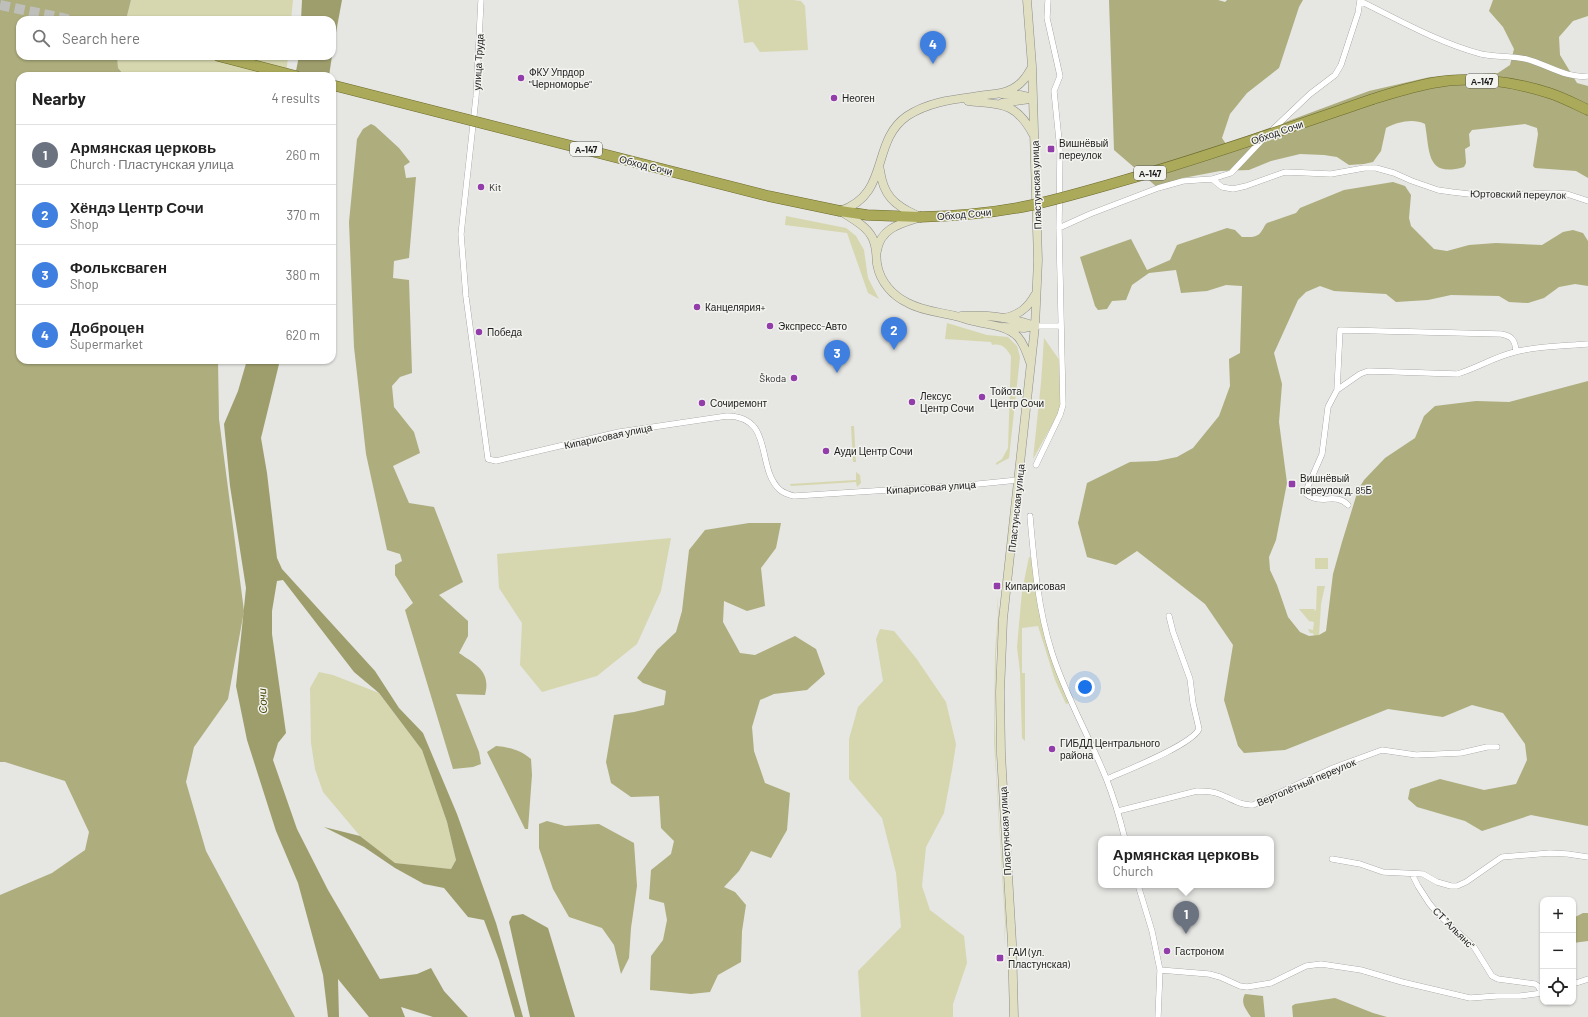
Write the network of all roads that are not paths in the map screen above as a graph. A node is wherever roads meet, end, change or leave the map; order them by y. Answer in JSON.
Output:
{"nodes":[{"id":1,"x":481,"y":0,"type":"edge"},
{"id":2,"x":1027,"y":0,"type":"edge"},
{"id":3,"x":1048,"y":0,"type":"edge"},
{"id":4,"x":1360,"y":0,"type":"edge"},
{"id":5,"x":234,"y":60,"type":"edge"},
{"id":6,"x":1032,"y":66,"type":"junction"},
{"id":7,"x":280,"y":72,"type":"edge"},
{"id":8,"x":1588,"y":76,"type":"edge"},
{"id":9,"x":336,"y":86,"type":"edge"},
{"id":10,"x":1000,"y":94,"type":"junction"},
{"id":11,"x":1033,"y":98,"type":"junction"},
{"id":12,"x":958,"y":100,"type":"junction"},
{"id":13,"x":1000,"y":104,"type":"junction"},
{"id":14,"x":1588,"y":110,"type":"edge"},
{"id":15,"x":474,"y":125,"type":"joint"},
{"id":16,"x":1034,"y":136,"type":"junction"},
{"id":17,"x":879,"y":167,"type":"junction"},
{"id":18,"x":1212,"y":179,"type":"junction"},
{"id":19,"x":1588,"y":201,"type":"edge"},
{"id":20,"x":840,"y":211,"type":"junction"},
{"id":21,"x":920,"y":218,"type":"junction"},
{"id":22,"x":1059,"y":228,"type":"junction"},
{"id":23,"x":876,"y":254,"type":"junction"},
{"id":24,"x":1036,"y":293,"type":"junction"},
{"id":25,"x":1001,"y":323,"type":"junction"},
{"id":26,"x":1035,"y":326,"type":"junction"},
{"id":27,"x":1061,"y":326,"type":"junction"},
{"id":28,"x":1588,"y":344,"type":"edge"},
{"id":29,"x":1516,"y":351,"type":"junction"},
{"id":30,"x":1030,"y":364,"type":"junction"},
{"id":31,"x":1337,"y":390,"type":"junction"},
{"id":32,"x":1036,"y":466,"type":"dead end"},
{"id":33,"x":1019,"y":480,"type":"junction"},
{"id":34,"x":1348,"y":505,"type":"dead end"},
{"id":35,"x":1030,"y":516,"type":"dead end"},
{"id":36,"x":1169,"y":616,"type":"dead end"},
{"id":37,"x":1497,"y":747,"type":"dead end"},
{"id":38,"x":1107,"y":779,"type":"junction"},
{"id":39,"x":1118,"y":811,"type":"junction"},
{"id":40,"x":1124,"y":836,"type":"edge"},
{"id":41,"x":1588,"y":857,"type":"edge"},
{"id":42,"x":1332,"y":859,"type":"dead end"},
{"id":43,"x":1412,"y":874,"type":"junction"},
{"id":44,"x":1139,"y":888,"type":"edge"},
{"id":45,"x":1160,"y":970,"type":"junction"},
{"id":46,"x":1588,"y":980,"type":"edge"},
{"id":47,"x":1576,"y":983,"type":"edge"},
{"id":48,"x":1540,"y":990,"type":"edge"},
{"id":49,"x":1540,"y":994,"type":"edge"},
{"id":50,"x":1014,"y":1017,"type":"edge"},
{"id":51,"x":1158,"y":1017,"type":"edge"}],
"edges":[{"from":1,"to":15,"type":"street","name":"улица Труда"},
{"from":2,"to":6,"type":"main road","name":"Пластунская улица"},
{"from":3,"to":22,"type":"street"},
{"from":4,"to":8,"type":"street"},
{"from":4,"to":18,"type":"street"},
{"from":5,"to":7,"type":"highway"},
{"from":6,"to":10,"type":"main road","number":"А-147"},
{"from":6,"to":11,"type":"main road","name":"Пластунская улица"},
{"from":9,"to":20,"type":"highway","name":"Обход Сочи","number":"А-147","bridge":true},
{"from":10,"to":11,"type":"main road","number":"А-147"},
{"from":10,"to":12,"type":"main road","number":"А-147"},
{"from":11,"to":13,"type":"main road","number":"А-147"},
{"from":11,"to":16,"type":"main road","name":"Пластунская улица"},
{"from":12,"to":13,"type":"main road","number":"А-147"},
{"from":12,"to":17,"type":"main road","number":"А-147"},
{"from":13,"to":16,"type":"main road","number":"А-147"},
{"from":14,"to":21,"type":"highway","name":"Обход Сочи","number":"А-147","bridge":true},
{"from":15,"to":33,"type":"street","name":"Кипарисовая улица"},
{"from":16,"to":24,"type":"main road","name":"Пластунская улица"},
{"from":17,"to":20,"type":"main road","number":"А-147"},
{"from":17,"to":21,"type":"main road","number":"А-147"},
{"from":18,"to":19,"type":"street","name":"Юртовский переулок"},
{"from":18,"to":22,"type":"street"},
{"from":20,"to":21,"type":"highway","name":"Обход Сочи","number":"А-147"},
{"from":20,"to":23,"type":"main road","number":"А-147"},
{"from":21,"to":23,"type":"main road","number":"А-147"},
{"from":22,"to":27,"type":"street"},
{"from":23,"to":25,"type":"main road","number":"А-147"},
{"from":24,"to":25,"type":"main road"},
{"from":24,"to":26,"type":"main road","name":"Пластунская улица"},
{"from":25,"to":26,"type":"main road","number":"А-147"},
{"from":25,"to":30,"type":"main road","number":"А-147"},
{"from":26,"to":27,"type":"street"},
{"from":26,"to":30,"type":"main road","name":"Пластунская улица"},
{"from":27,"to":32,"type":"street"},
{"from":28,"to":29,"type":"street"},
{"from":29,"to":31,"type":"street"},
{"from":29,"to":31,"type":"street"},
{"from":30,"to":33,"type":"main road","name":"Пластунская улица"},
{"from":31,"to":34,"type":"street"},
{"from":33,"to":50,"type":"main road","name":"Пластунская улица"},
{"from":35,"to":38,"type":"street","name":"Пластунская улица"},
{"from":36,"to":38,"type":"street"},
{"from":37,"to":39,"type":"street","name":"Вертолётный переулок"},
{"from":38,"to":39,"type":"street","name":"Пластунская улица"},
{"from":39,"to":40,"type":"street","name":"Пластунская улица"},
{"from":41,"to":43,"type":"street"},
{"from":42,"to":43,"type":"street"},
{"from":43,"to":48,"type":"street","name":"СТ \"Альянс\""},
{"from":44,"to":45,"type":"street"},
{"from":45,"to":49,"type":"street"},
{"from":45,"to":51,"type":"street"},
{"from":46,"to":47,"type":"street"}]}
